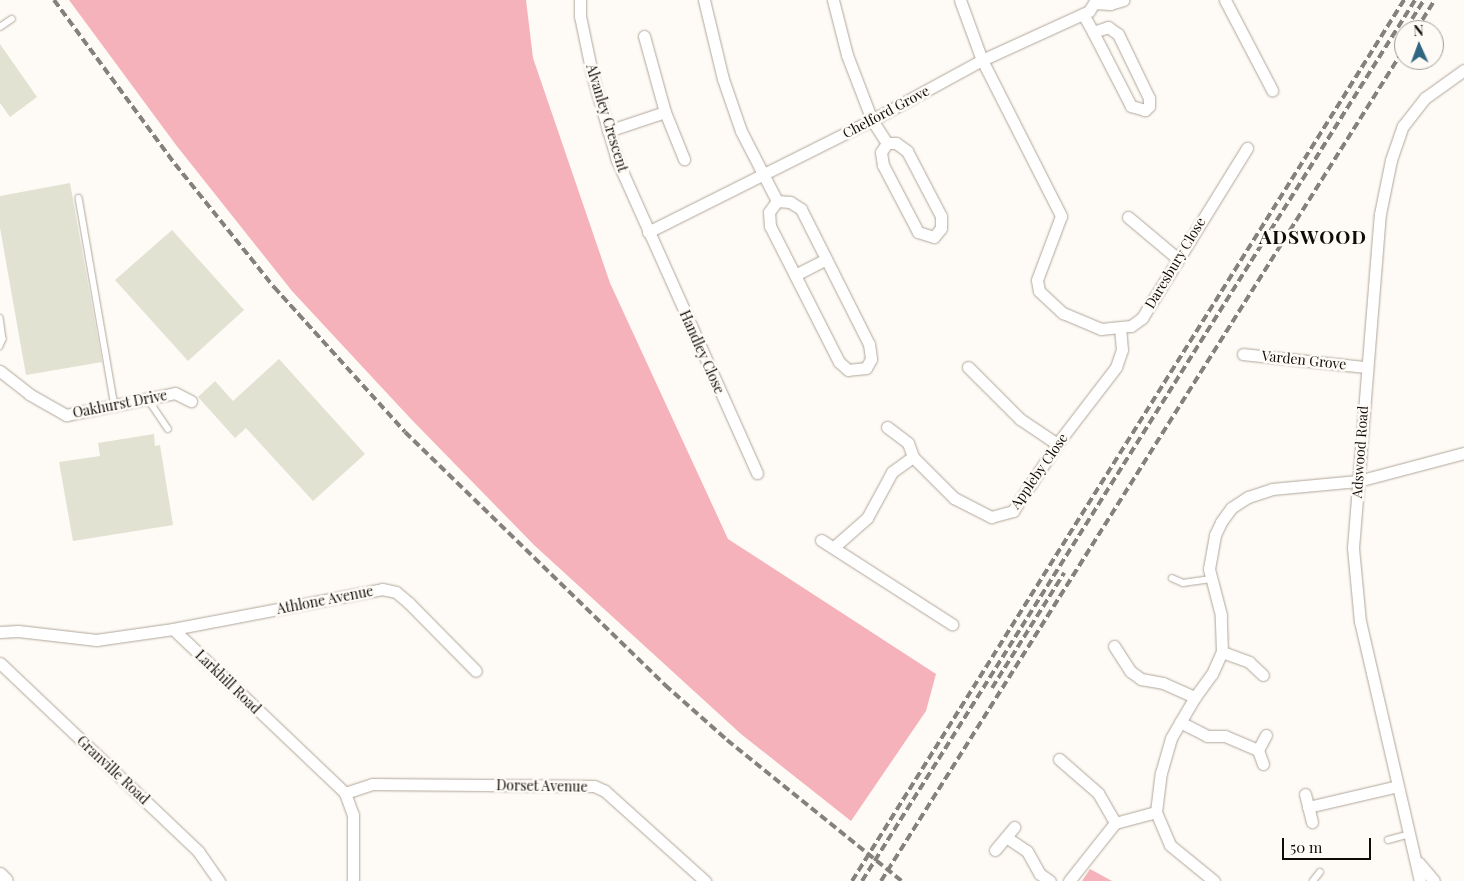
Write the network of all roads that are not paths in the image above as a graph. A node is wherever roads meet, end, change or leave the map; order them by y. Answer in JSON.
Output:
{"nodes":[{"id":1,"x":580,"y":0,"type":"edge"},
{"id":2,"x":704,"y":0,"type":"edge"},
{"id":3,"x":832,"y":0,"type":"edge"},
{"id":4,"x":960,"y":0,"type":"edge"},
{"id":5,"x":1123,"y":0,"type":"edge"},
{"id":6,"x":1225,"y":0,"type":"edge"},
{"id":7,"x":1092,"y":1,"type":"edge"},
{"id":8,"x":1082,"y":14,"type":"junction"},
{"id":9,"x":12,"y":19,"type":"dead end"},
{"id":10,"x":0,"y":26,"type":"edge"},
{"id":11,"x":1093,"y":32,"type":"junction"},
{"id":12,"x":644,"y":36,"type":"dead end"},
{"id":13,"x":982,"y":60,"type":"junction"},
{"id":14,"x":1464,"y":70,"type":"edge"},
{"id":15,"x":1272,"y":90,"type":"dead end"},
{"id":16,"x":665,"y":112,"type":"junction"},
{"id":17,"x":872,"y":120,"type":"junction"},
{"id":18,"x":608,"y":131,"type":"junction"},
{"id":19,"x":887,"y":143,"type":"junction"},
{"id":20,"x":1247,"y":148,"type":"dead end"},
{"id":21,"x":684,"y":159,"type":"dead end"},
{"id":22,"x":765,"y":174,"type":"junction"},
{"id":23,"x":78,"y":198,"type":"dead end"},
{"id":24,"x":778,"y":201,"type":"junction"},
{"id":25,"x":1128,"y":217,"type":"dead end"},
{"id":26,"x":648,"y":232,"type":"junction"},
{"id":27,"x":826,"y":259,"type":"junction"},
{"id":28,"x":1178,"y":259,"type":"junction"},
{"id":29,"x":795,"y":275,"type":"junction"},
{"id":30,"x":0,"y":318,"type":"edge"},
{"id":31,"x":1120,"y":328,"type":"junction"},
{"id":32,"x":0,"y":346,"type":"edge"},
{"id":33,"x":1243,"y":354,"type":"dead end"},
{"id":34,"x":968,"y":367,"type":"dead end"},
{"id":35,"x":1365,"y":367,"type":"junction"},
{"id":36,"x":0,"y":371,"type":"edge"},
{"id":37,"x":148,"y":399,"type":"junction"},
{"id":38,"x":191,"y":401,"type":"dead end"},
{"id":39,"x":115,"y":406,"type":"junction"},
{"id":40,"x":887,"y":427,"type":"dead end"},
{"id":41,"x":168,"y":429,"type":"dead end"},
{"id":42,"x":1057,"y":444,"type":"junction"},
{"id":43,"x":1464,"y":453,"type":"edge"},
{"id":44,"x":913,"y":457,"type":"junction"},
{"id":45,"x":757,"y":473,"type":"dead end"},
{"id":46,"x":1358,"y":481,"type":"junction"},
{"id":47,"x":821,"y":540,"type":"dead end"},
{"id":48,"x":834,"y":547,"type":"junction"},
{"id":49,"x":1172,"y":578,"type":"dead end"},
{"id":50,"x":1211,"y":579,"type":"junction"},
{"id":51,"x":952,"y":624,"type":"dead end"},
{"id":52,"x":173,"y":629,"type":"junction"},
{"id":53,"x":0,"y":632,"type":"edge"},
{"id":54,"x":1114,"y":646,"type":"dead end"},
{"id":55,"x":1222,"y":652,"type":"junction"},
{"id":56,"x":0,"y":663,"type":"edge"},
{"id":57,"x":476,"y":671,"type":"dead end"},
{"id":58,"x":1263,"y":675,"type":"dead end"},
{"id":59,"x":1195,"y":697,"type":"junction"},
{"id":60,"x":1180,"y":722,"type":"junction"},
{"id":61,"x":1266,"y":735,"type":"dead end"},
{"id":62,"x":1258,"y":750,"type":"junction"},
{"id":63,"x":1059,"y":759,"type":"dead end"},
{"id":64,"x":1263,"y":764,"type":"dead end"},
{"id":65,"x":1398,"y":786,"type":"junction"},
{"id":66,"x":345,"y":793,"type":"junction"},
{"id":67,"x":1305,"y":794,"type":"dead end"},
{"id":68,"x":1308,"y":807,"type":"junction"},
{"id":69,"x":1156,"y":812,"type":"junction"},
{"id":70,"x":1312,"y":822,"type":"dead end"},
{"id":71,"x":1115,"y":823,"type":"junction"},
{"id":72,"x":1014,"y":826,"type":"dead end"},
{"id":73,"x":1410,"y":834,"type":"junction"},
{"id":74,"x":1006,"y":837,"type":"junction"},
{"id":75,"x":1388,"y":840,"type":"dead end"},
{"id":76,"x":995,"y":850,"type":"dead end"},
{"id":77,"x":1416,"y":860,"type":"junction"},
{"id":78,"x":1320,"y":872,"type":"dead end"},
{"id":79,"x":0,"y":875,"type":"edge"},
{"id":80,"x":6,"y":881,"type":"edge"},
{"id":81,"x":219,"y":881,"type":"edge"},
{"id":82,"x":353,"y":881,"type":"edge"},
{"id":83,"x":705,"y":881,"type":"edge"},
{"id":84,"x":1050,"y":881,"type":"edge"},
{"id":85,"x":1069,"y":881,"type":"edge"},
{"id":86,"x":1214,"y":881,"type":"edge"},
{"id":87,"x":1314,"y":881,"type":"edge"},
{"id":88,"x":1420,"y":881,"type":"edge"},
{"id":89,"x":1434,"y":881,"type":"edge"}],
"edges":[{"from":1,"to":18,"type":"street","name":"Alvanley Crescent"},
{"from":2,"to":22,"type":"street"},
{"from":3,"to":17,"type":"street"},
{"from":4,"to":13,"type":"street","name":"Daresbury Close"},
{"from":5,"to":7,"type":"street","name":"Chelford Grove"},
{"from":6,"to":15,"type":"street"},
{"from":7,"to":8,"type":"street","name":"Chelford Grove"},
{"from":8,"to":11,"type":"street"},
{"from":8,"to":13,"type":"street","name":"Chelford Grove"},
{"from":9,"to":10,"type":"lane"},
{"from":11,"to":11,"type":"street"},
{"from":12,"to":16,"type":"street"},
{"from":13,"to":17,"type":"street","name":"Chelford Grove"},
{"from":13,"to":31,"type":"street","name":"Daresbury Close"},
{"from":14,"to":35,"type":"street","name":"Adswood Road"},
{"from":16,"to":18,"type":"street"},
{"from":16,"to":21,"type":"street"},
{"from":17,"to":19,"type":"street"},
{"from":17,"to":22,"type":"street","name":"Chelford Grove"},
{"from":18,"to":26,"type":"street","name":"Alvanley Crescent"},
{"from":19,"to":19,"type":"street"},
{"from":20,"to":28,"type":"street","name":"Daresbury Close"},
{"from":22,"to":24,"type":"street"},
{"from":22,"to":26,"type":"street","name":"Chelford Grove"},
{"from":23,"to":39,"type":"lane"},
{"from":24,"to":27,"type":"street"},
{"from":24,"to":29,"type":"street"},
{"from":25,"to":28,"type":"street"},
{"from":26,"to":45,"type":"street","name":"Handley Close"},
{"from":27,"to":29,"type":"street"},
{"from":27,"to":29,"type":"street"},
{"from":28,"to":31,"type":"street","name":"Daresbury Close"},
{"from":30,"to":32,"type":"lane"},
{"from":31,"to":42,"type":"street","name":"Appleby Close"},
{"from":33,"to":35,"type":"street","name":"Varden Grove"},
{"from":34,"to":42,"type":"street"},
{"from":35,"to":46,"type":"street","name":"Adswood Road"},
{"from":36,"to":39,"type":"street","name":"Oakhurst Drive"},
{"from":37,"to":38,"type":"street","name":"Oakhurst Drive"},
{"from":37,"to":39,"type":"street","name":"Oakhurst Drive"},
{"from":37,"to":41,"type":"lane"},
{"from":40,"to":44,"type":"street","name":"Appleby Close"},
{"from":42,"to":44,"type":"street","name":"Appleby Close"},
{"from":43,"to":46,"type":"street"},
{"from":44,"to":48,"type":"street"},
{"from":46,"to":50,"type":"street"},
{"from":46,"to":65,"type":"street","name":"Adswood Road"},
{"from":47,"to":48,"type":"street"},
{"from":48,"to":51,"type":"street"},
{"from":49,"to":50,"type":"lane"},
{"from":50,"to":55,"type":"street"},
{"from":52,"to":53,"type":"street"},
{"from":52,"to":57,"type":"street","name":"Athlone Avenue"},
{"from":52,"to":66,"type":"street","name":"Larkhill Road"},
{"from":54,"to":59,"type":"street"},
{"from":55,"to":58,"type":"street"},
{"from":55,"to":59,"type":"street"},
{"from":56,"to":81,"type":"street","name":"Granville Road"},
{"from":59,"to":60,"type":"street"},
{"from":60,"to":62,"type":"street"},
{"from":60,"to":69,"type":"street"},
{"from":61,"to":62,"type":"street"},
{"from":62,"to":64,"type":"street"},
{"from":63,"to":71,"type":"street"},
{"from":65,"to":68,"type":"street"},
{"from":65,"to":73,"type":"street","name":"Adswood Road"},
{"from":66,"to":82,"type":"street","name":"Larkhill Road"},
{"from":66,"to":83,"type":"street","name":"Dorset Avenue"},
{"from":67,"to":68,"type":"street"},
{"from":68,"to":70,"type":"street"},
{"from":69,"to":71,"type":"street"},
{"from":69,"to":86,"type":"street"},
{"from":71,"to":85,"type":"street"},
{"from":72,"to":74,"type":"street"},
{"from":73,"to":75,"type":"lane"},
{"from":73,"to":77,"type":"street","name":"Adswood Road"},
{"from":74,"to":76,"type":"street"},
{"from":74,"to":84,"type":"street"},
{"from":77,"to":88,"type":"street","name":"Adswood Road"},
{"from":77,"to":89,"type":"street","name":"Adswood Road"},
{"from":78,"to":87,"type":"lane"},
{"from":79,"to":80,"type":"street"}]}
